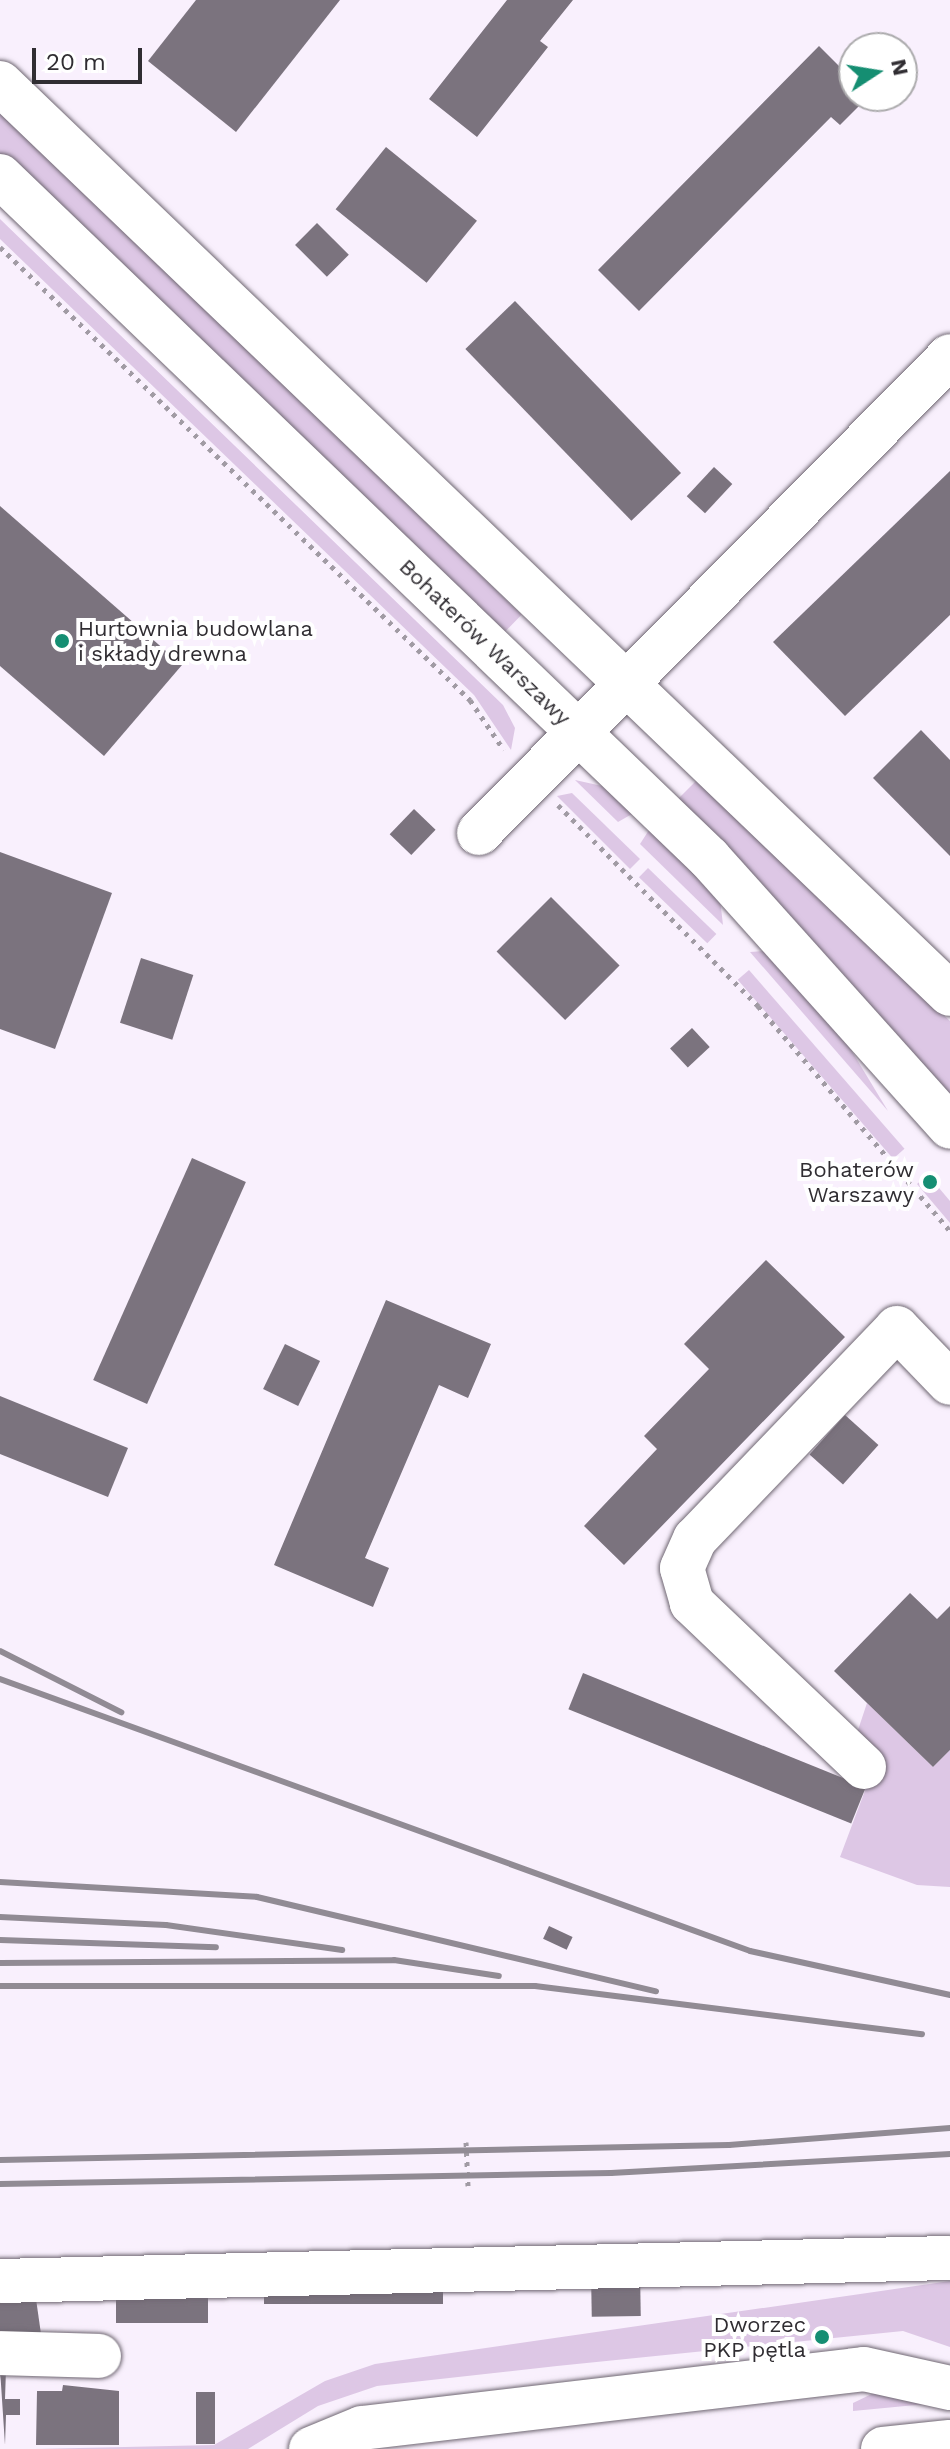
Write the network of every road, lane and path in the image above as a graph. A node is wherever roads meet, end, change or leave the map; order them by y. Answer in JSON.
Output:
{"nodes":[{"id":1,"x":3,"y":86,"type":"edge"},
{"id":2,"x":0,"y":176,"type":"edge"},
{"id":3,"x":0,"y":247,"type":"edge"},
{"id":4,"x":950,"y":356,"type":"edge"},
{"id":5,"x":623,"y":682,"type":"junction"},
{"id":6,"x":576,"y":730,"type":"junction"},
{"id":7,"x":508,"y":755,"type":"dead end"},
{"id":8,"x":554,"y":801,"type":"dead end"},
{"id":9,"x":479,"y":833,"type":"dead end"},
{"id":10,"x":950,"y":994,"type":"edge"},
{"id":11,"x":950,"y":1127,"type":"edge"},
{"id":12,"x":950,"y":1231,"type":"edge"},
{"id":13,"x":950,"y":1383,"type":"edge"},
{"id":14,"x":864,"y":1767,"type":"dead end"},
{"id":15,"x":466,"y":2142,"type":"dead end"},
{"id":16,"x":468,"y":2186,"type":"dead end"},
{"id":17,"x":950,"y":2258,"type":"edge"},
{"id":18,"x":0,"y":2281,"type":"edge"},
{"id":19,"x":0,"y":2353,"type":"edge"},
{"id":20,"x":99,"y":2356,"type":"dead end"},
{"id":21,"x":950,"y":2388,"type":"edge"},
{"id":22,"x":950,"y":2442,"type":"edge"},
{"id":23,"x":311,"y":2449,"type":"edge"},
{"id":24,"x":883,"y":2449,"type":"edge"}],
"edges":[{"from":1,"to":5,"type":"street"},
{"from":2,"to":6,"type":"street","name":"Bohaterów Warszawy"},
{"from":3,"to":7,"type":"path"},
{"from":4,"to":5,"type":"street"},
{"from":5,"to":6,"type":"street"},
{"from":5,"to":10,"type":"street"},
{"from":6,"to":9,"type":"street"},
{"from":6,"to":11,"type":"street","name":"Bohaterów Warszawy"},
{"from":8,"to":12,"type":"path"},
{"from":13,"to":14,"type":"street"},
{"from":15,"to":16,"type":"path"},
{"from":17,"to":18,"type":"street"},
{"from":19,"to":20,"type":"street"},
{"from":21,"to":23,"type":"street"},
{"from":22,"to":24,"type":"street"}]}
